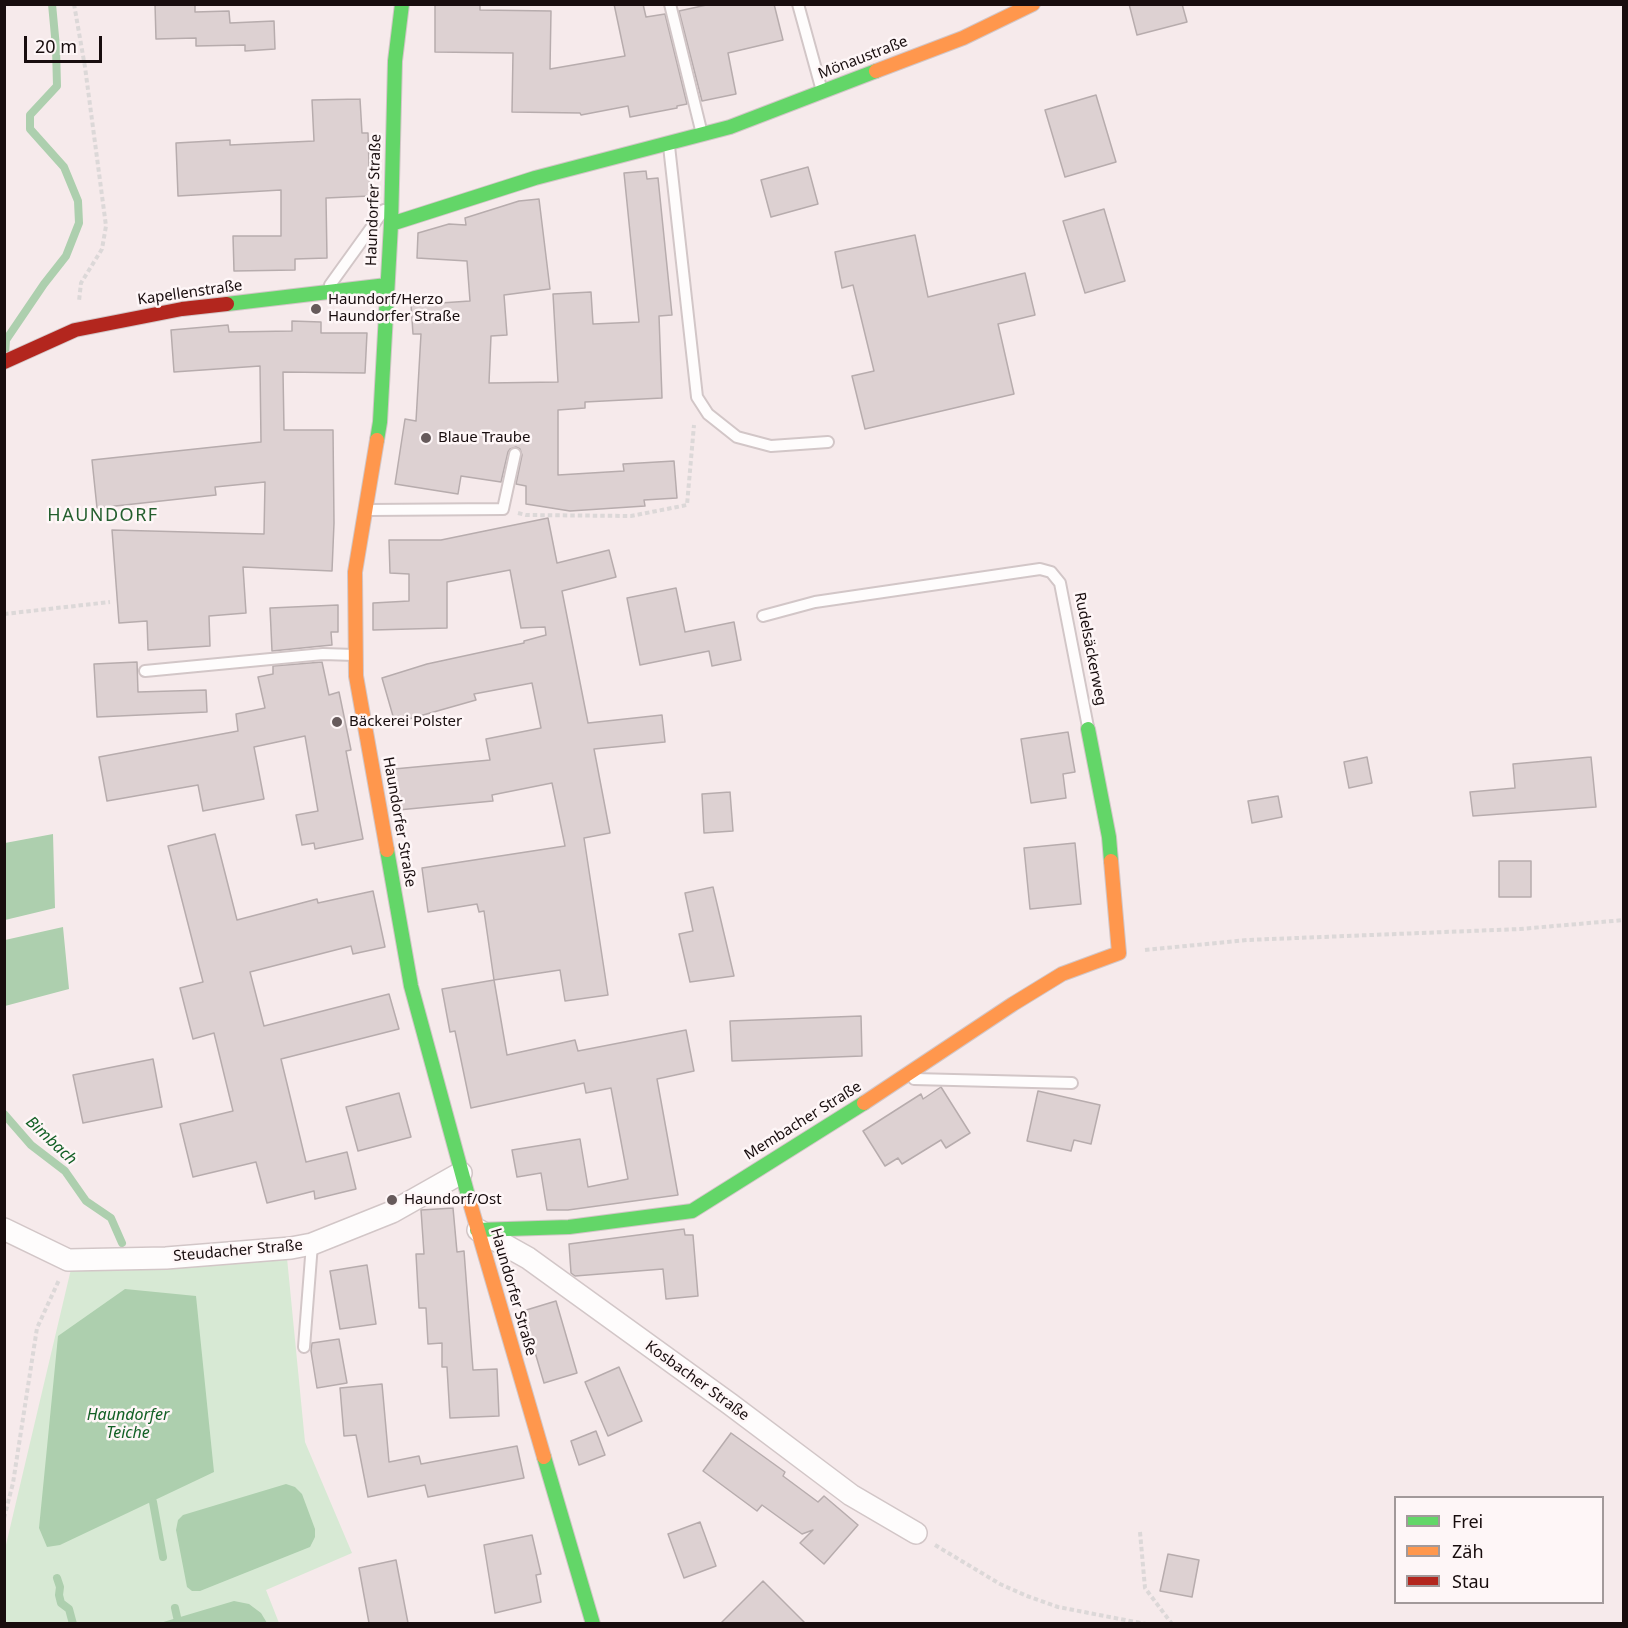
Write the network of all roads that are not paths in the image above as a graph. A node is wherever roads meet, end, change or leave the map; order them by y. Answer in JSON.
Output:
{"nodes":[{"id":1,"x":402,"y":4,"type":"edge"},
{"id":2,"x":670,"y":4,"type":"edge"},
{"id":3,"x":798,"y":4,"type":"edge"},
{"id":4,"x":1033,"y":4,"type":"edge"},
{"id":5,"x":822,"y":92,"type":"junction"},
{"id":6,"x":702,"y":134,"type":"junction"},
{"id":7,"x":669,"y":143,"type":"junction"},
{"id":8,"x":391,"y":200,"type":"junction"},
{"id":9,"x":391,"y":224,"type":"junction"},
{"id":10,"x":387,"y":285,"type":"junction"},
{"id":11,"x":325,"y":292,"type":"junction"},
{"id":12,"x":4,"y":362,"type":"edge"},
{"id":13,"x":828,"y":442,"type":"dead end"},
{"id":14,"x":515,"y":454,"type":"dead end"},
{"id":15,"x":366,"y":510,"type":"junction"},
{"id":16,"x":763,"y":616,"type":"dead end"},
{"id":17,"x":356,"y":655,"type":"junction"},
{"id":18,"x":145,"y":671,"type":"dead end"},
{"id":19,"x":1088,"y":729,"type":"joint"},
{"id":20,"x":1119,"y":953,"type":"joint"},
{"id":21,"x":902,"y":1079,"type":"junction"},
{"id":22,"x":1072,"y":1083,"type":"dead end"},
{"id":23,"x":461,"y":1173,"type":"junction"},
{"id":24,"x":4,"y":1229,"type":"edge"},
{"id":25,"x":477,"y":1230,"type":"junction"},
{"id":26,"x":312,"y":1244,"type":"junction"},
{"id":27,"x":304,"y":1347,"type":"dead end"},
{"id":28,"x":916,"y":1533,"type":"road end"},
{"id":29,"x":593,"y":1623,"type":"edge"}],
"edges":[{"from":1,"to":8,"type":"street","name":"Haundorfer Straße"},
{"from":2,"to":6,"type":"lane"},
{"from":3,"to":5,"type":"lane"},
{"from":4,"to":5,"type":"street","name":"Mönaustraße"},
{"from":5,"to":6,"type":"street","name":"Mönaustraße"},
{"from":6,"to":7,"type":"street","name":"Mönaustraße"},
{"from":7,"to":9,"type":"street","name":"Mönaustraße"},
{"from":7,"to":13,"type":"lane"},
{"from":8,"to":9,"type":"street","name":"Haundorfer Straße"},
{"from":8,"to":11,"type":"lane"},
{"from":9,"to":10,"type":"street","name":"Haundorfer Straße"},
{"from":10,"to":11,"type":"street","name":"Kapellenstraße"},
{"from":10,"to":15,"type":"street","name":"Haundorfer Straße"},
{"from":11,"to":12,"type":"street","name":"Kapellenstraße"},
{"from":14,"to":15,"type":"lane"},
{"from":15,"to":17,"type":"street","name":"Haundorfer Straße"},
{"from":16,"to":19,"type":"lane","name":"Rudelsäckerweg"},
{"from":17,"to":18,"type":"lane"},
{"from":17,"to":23,"type":"street","name":"Haundorfer Straße"},
{"from":19,"to":20,"type":"street","name":"Rudelsäckerweg"},
{"from":20,"to":21,"type":"street","name":"Membacher Straße"},
{"from":21,"to":22,"type":"lane"},
{"from":21,"to":25,"type":"street","name":"Membacher Straße"},
{"from":23,"to":25,"type":"street","name":"Haundorfer Straße"},
{"from":23,"to":26,"type":"street","name":"Steudacher Straße"},
{"from":24,"to":26,"type":"street","name":"Steudacher Straße"},
{"from":25,"to":28,"type":"street","name":"Kosbacher Straße"},
{"from":25,"to":29,"type":"street","name":"Haundorfer Straße"},
{"from":26,"to":27,"type":"lane"}]}
